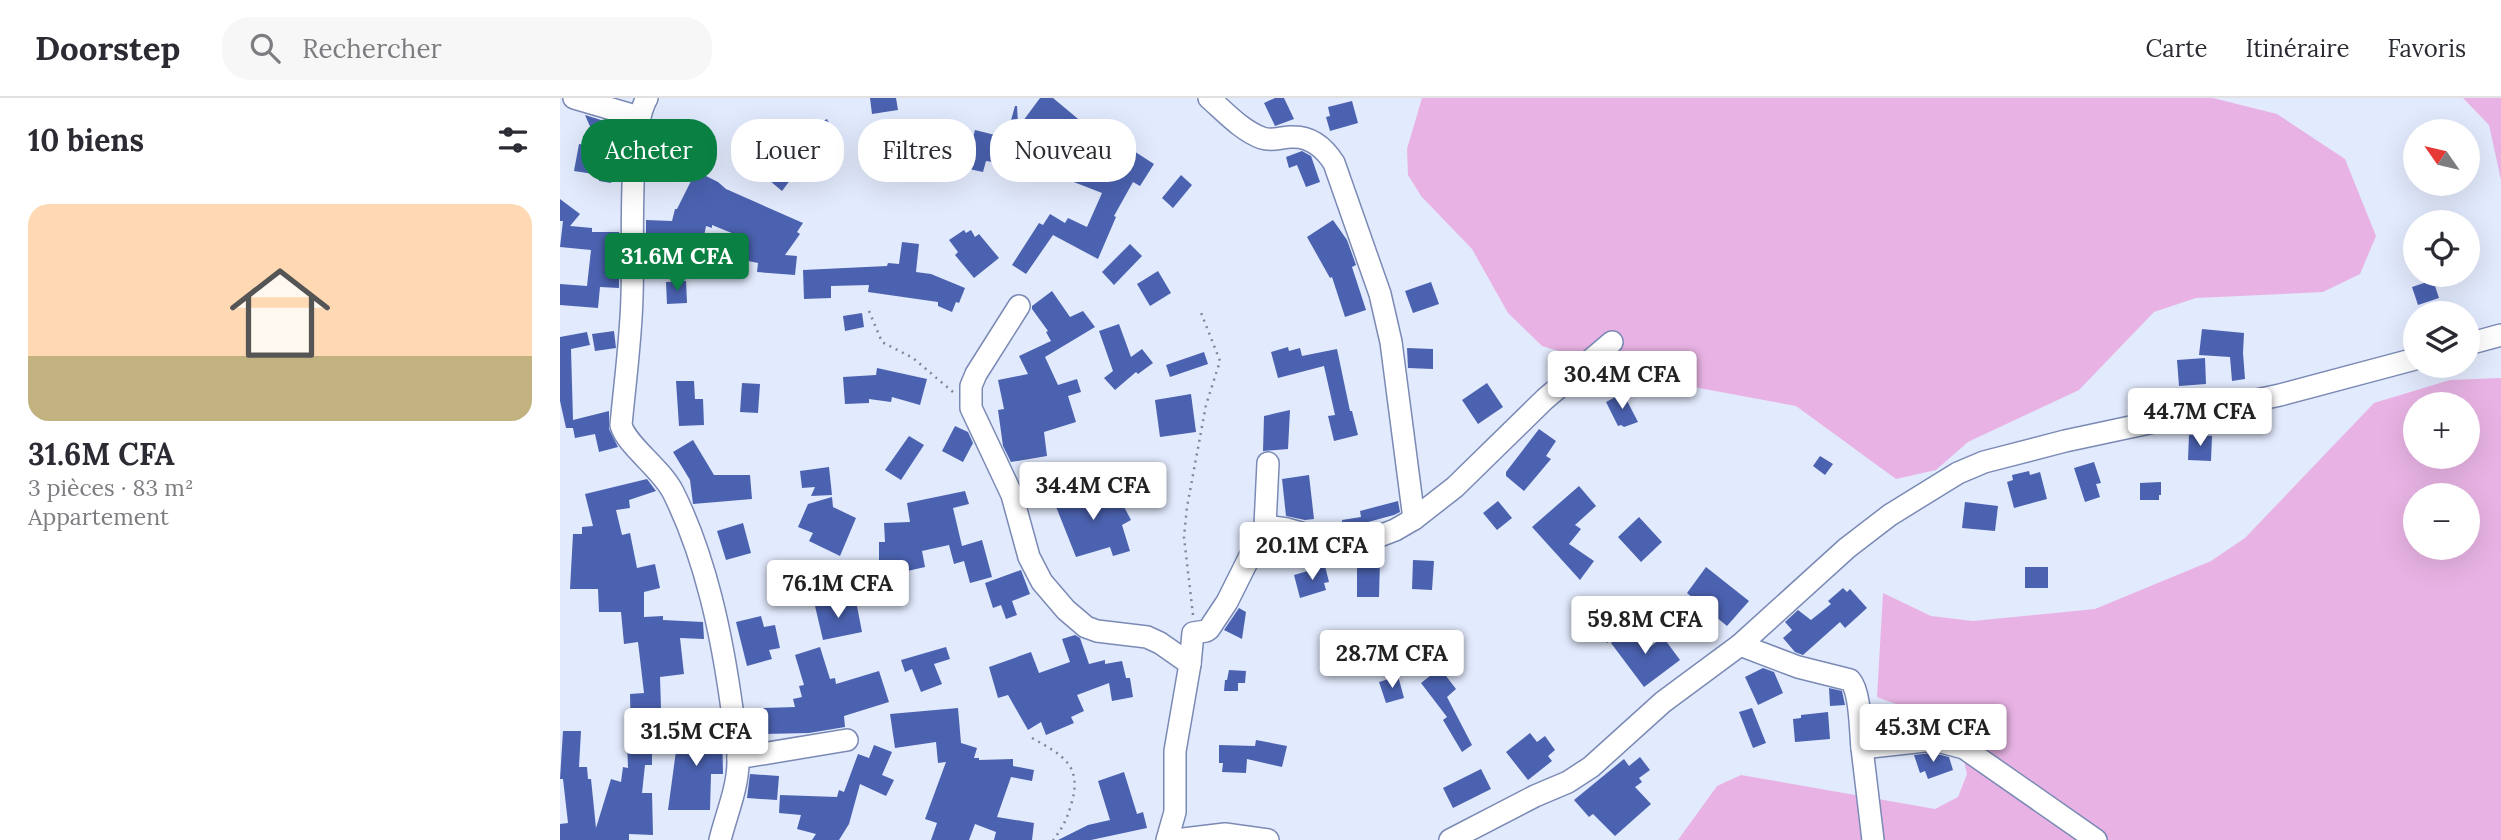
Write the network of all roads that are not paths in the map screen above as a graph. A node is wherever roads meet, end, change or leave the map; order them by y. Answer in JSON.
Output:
{"nodes":[{"id":1,"x":574,"y":98,"type":"edge"},
{"id":2,"x":1209,"y":98,"type":"edge"},
{"id":3,"x":643,"y":108,"type":"edge"},
{"id":4,"x":1019,"y":306,"type":"dead end"},
{"id":5,"x":2501,"y":335,"type":"edge"},
{"id":6,"x":2480,"y":341,"type":"edge"},
{"id":7,"x":1612,"y":342,"type":"dead end"},
{"id":8,"x":2403,"y":362,"type":"edge"},
{"id":9,"x":1268,"y":463,"type":"dead end"},
{"id":10,"x":1414,"y":519,"type":"junction"},
{"id":11,"x":1265,"y":526,"type":"junction"},
{"id":12,"x":1740,"y":645,"type":"junction"},
{"id":13,"x":1189,"y":664,"type":"junction"},
{"id":14,"x":847,"y":740,"type":"dead end"},
{"id":15,"x":1862,"y":748,"type":"junction"},
{"id":16,"x":738,"y":758,"type":"junction"},
{"id":17,"x":720,"y":840,"type":"edge"},
{"id":18,"x":1167,"y":840,"type":"edge"},
{"id":19,"x":1175,"y":840,"type":"edge"},
{"id":20,"x":1268,"y":840,"type":"edge"},
{"id":21,"x":1450,"y":840,"type":"edge"},
{"id":22,"x":1873,"y":840,"type":"edge"},
{"id":23,"x":2096,"y":840,"type":"edge"}],
"edges":[{"from":1,"to":3,"type":"street"},
{"from":2,"to":10,"type":"street"},
{"from":3,"to":16,"type":"street"},
{"from":4,"to":13,"type":"street"},
{"from":5,"to":6,"type":"street"},
{"from":7,"to":10,"type":"street"},
{"from":8,"to":12,"type":"street"},
{"from":9,"to":11,"type":"street"},
{"from":10,"to":11,"type":"street"},
{"from":11,"to":13,"type":"street"},
{"from":12,"to":15,"type":"street"},
{"from":12,"to":21,"type":"street"},
{"from":13,"to":18,"type":"street"},
{"from":14,"to":16,"type":"street"},
{"from":15,"to":22,"type":"street"},
{"from":15,"to":23,"type":"street"},
{"from":16,"to":17,"type":"street"},
{"from":19,"to":20,"type":"street"}]}
